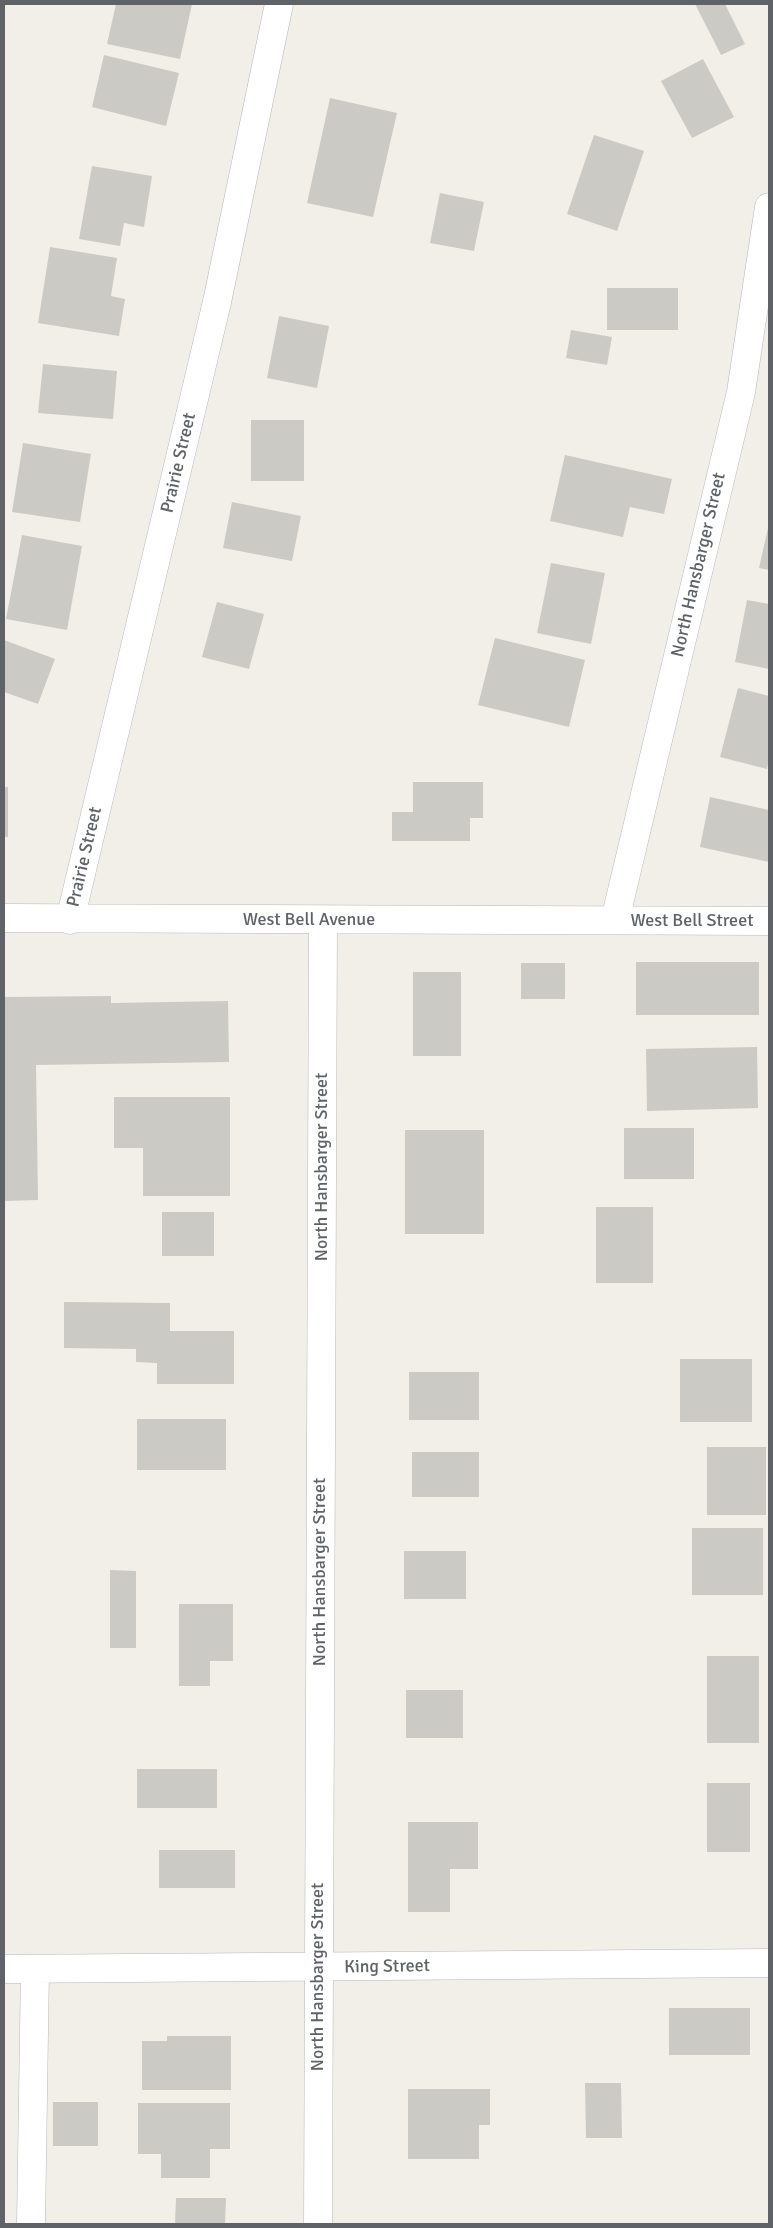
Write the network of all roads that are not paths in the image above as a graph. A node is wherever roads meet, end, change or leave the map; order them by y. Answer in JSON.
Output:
{"nodes":[{"id":1,"x":279,"y":4,"type":"edge"},
{"id":2,"x":769,"y":207,"type":"edge"},
{"id":3,"x":4,"y":918,"type":"edge"},
{"id":4,"x":70,"y":920,"type":"junction"},
{"id":5,"x":323,"y":920,"type":"junction"},
{"id":6,"x":615,"y":920,"type":"junction"},
{"id":7,"x":769,"y":921,"type":"edge"},
{"id":8,"x":769,"y":1963,"type":"edge"},
{"id":9,"x":318,"y":1967,"type":"junction"},
{"id":10,"x":4,"y":1969,"type":"edge"},
{"id":11,"x":35,"y":1969,"type":"junction"},
{"id":12,"x":31,"y":2224,"type":"edge"},
{"id":13,"x":318,"y":2224,"type":"edge"}],
"edges":[{"from":1,"to":4,"type":"street","name":"Prairie Street"},
{"from":2,"to":6,"type":"street","name":"North Hansbarger Street"},
{"from":3,"to":4,"type":"street","name":"West Bell Avenue"},
{"from":4,"to":5,"type":"street","name":"West Bell Avenue"},
{"from":5,"to":6,"type":"street","name":"West Bell Avenue"},
{"from":5,"to":9,"type":"street","name":"North Hansbarger Street"},
{"from":6,"to":7,"type":"street","name":"West Bell Street"},
{"from":8,"to":9,"type":"street","name":"King Street"},
{"from":9,"to":11,"type":"street","name":"King Street"},
{"from":9,"to":13,"type":"street","name":"North Hansbarger Street"},
{"from":10,"to":11,"type":"street","name":"King Street"},
{"from":11,"to":12,"type":"street"}]}
